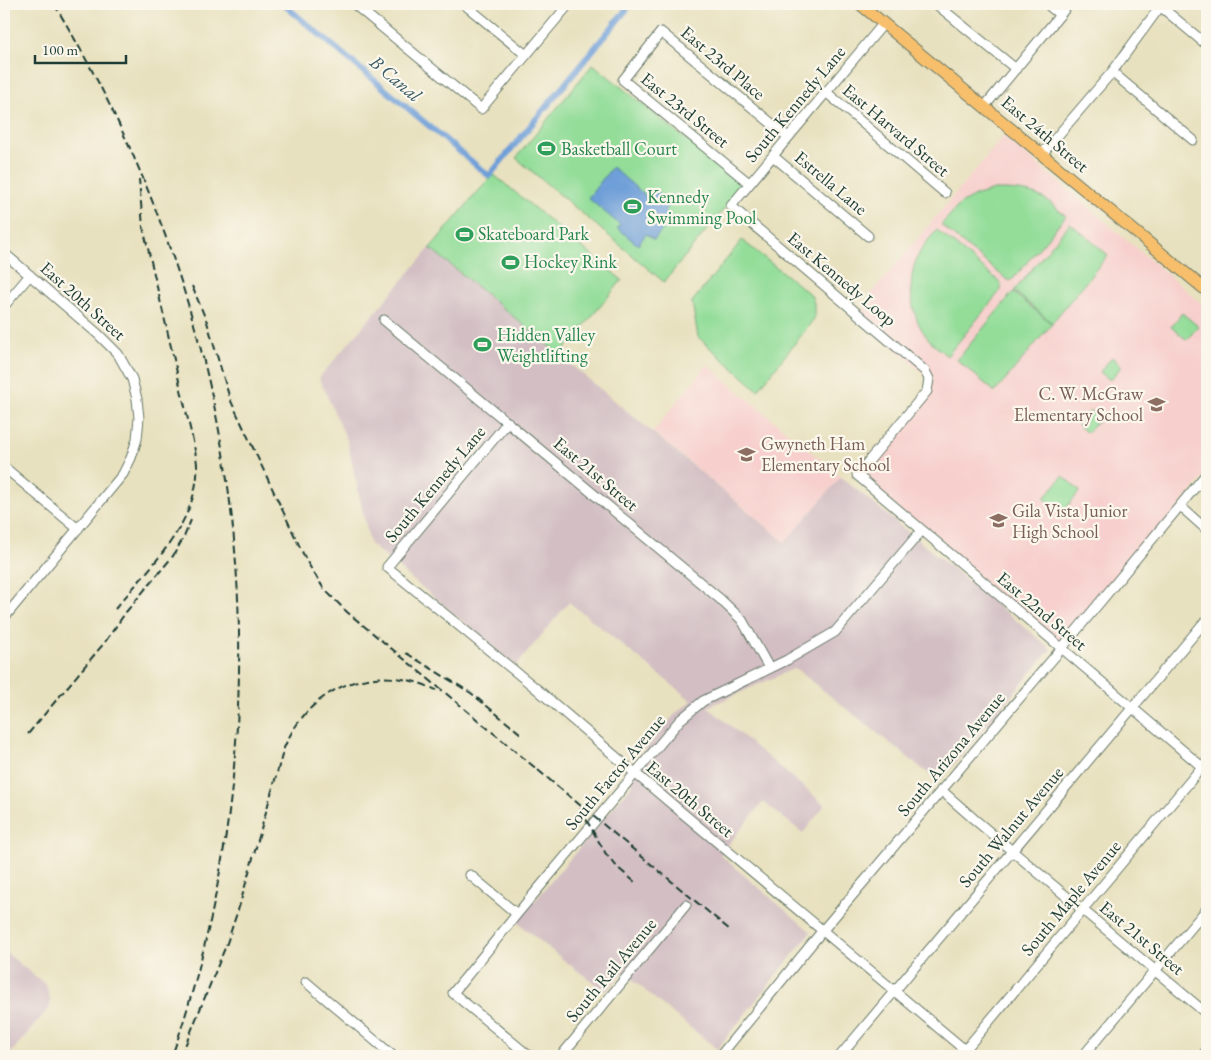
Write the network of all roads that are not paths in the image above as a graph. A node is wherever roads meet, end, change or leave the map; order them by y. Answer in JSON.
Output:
{"nodes":[{"id":1,"x":354,"y":4,"type":"edge"},
{"id":2,"x":464,"y":4,"type":"edge"},
{"id":3,"x":569,"y":4,"type":"edge"},
{"id":4,"x":860,"y":4,"type":"edge"},
{"id":5,"x":936,"y":4,"type":"edge"},
{"id":6,"x":1047,"y":4,"type":"edge"},
{"id":7,"x":1069,"y":4,"type":"edge"},
{"id":8,"x":1161,"y":5,"type":"edge"},
{"id":9,"x":1060,"y":15,"type":"junction"},
{"id":10,"x":884,"y":23,"type":"junction"},
{"id":11,"x":661,"y":32,"type":"joint"},
{"id":12,"x":1207,"y":45,"type":"edge"},
{"id":13,"x":526,"y":55,"type":"junction"},
{"id":14,"x":1016,"y":69,"type":"junction"},
{"id":15,"x":1112,"y":72,"type":"junction"},
{"id":16,"x":826,"y":92,"type":"junction"},
{"id":17,"x":985,"y":106,"type":"junction"},
{"id":18,"x":788,"y":137,"type":"junction"},
{"id":19,"x":1193,"y":140,"type":"dead end"},
{"id":20,"x":1042,"y":154,"type":"junction"},
{"id":21,"x":773,"y":156,"type":"junction"},
{"id":22,"x":749,"y":183,"type":"junction"},
{"id":23,"x":945,"y":193,"type":"dead end"},
{"id":24,"x":731,"y":206,"type":"joint"},
{"id":25,"x":868,"y":236,"type":"dead end"},
{"id":26,"x":4,"y":253,"type":"edge"},
{"id":27,"x":30,"y":274,"type":"junction"},
{"id":28,"x":1207,"y":291,"type":"edge"},
{"id":29,"x":4,"y":306,"type":"edge"},
{"id":30,"x":384,"y":320,"type":"dead end"},
{"id":31,"x":508,"y":422,"type":"junction"},
{"id":32,"x":4,"y":467,"type":"edge"},
{"id":33,"x":1207,"y":473,"type":"edge"},
{"id":34,"x":857,"y":475,"type":"joint"},
{"id":35,"x":1180,"y":506,"type":"junction"},
{"id":36,"x":78,"y":529,"type":"junction"},
{"id":37,"x":922,"y":530,"type":"junction"},
{"id":38,"x":1207,"y":530,"type":"edge"},
{"id":39,"x":387,"y":567,"type":"joint"},
{"id":40,"x":4,"y":618,"type":"edge"},
{"id":41,"x":1207,"y":619,"type":"edge"},
{"id":42,"x":1062,"y":648,"type":"junction"},
{"id":43,"x":769,"y":668,"type":"junction"},
{"id":44,"x":1132,"y":708,"type":"junction"},
{"id":45,"x":1206,"y":766,"type":"edge"},
{"id":46,"x":636,"y":774,"type":"junction"},
{"id":47,"x":941,"y":790,"type":"junction"},
{"id":48,"x":1012,"y":851,"type":"junction"},
{"id":49,"x":470,"y":875,"type":"dead end"},
{"id":50,"x":686,"y":905,"type":"dead end"},
{"id":51,"x":1207,"y":909,"type":"edge"},
{"id":52,"x":1083,"y":910,"type":"junction"},
{"id":53,"x":517,"y":914,"type":"junction"},
{"id":54,"x":822,"y":930,"type":"junction"},
{"id":55,"x":1156,"y":971,"type":"junction"},
{"id":56,"x":306,"y":982,"type":"dead end"},
{"id":57,"x":895,"y":991,"type":"junction"},
{"id":58,"x":1207,"y":1014,"type":"edge"},
{"id":59,"x":1207,"y":1050,"type":"edge"},
{"id":60,"x":966,"y":1054,"type":"edge"},
{"id":61,"x":393,"y":1056,"type":"edge"},
{"id":62,"x":529,"y":1056,"type":"edge"},
{"id":63,"x":561,"y":1056,"type":"edge"},
{"id":64,"x":720,"y":1056,"type":"edge"},
{"id":65,"x":840,"y":1056,"type":"edge"},
{"id":66,"x":1083,"y":1056,"type":"edge"},
{"id":67,"x":1202,"y":1056,"type":"edge"}],
"edges":[{"from":1,"to":13,"type":"street"},
{"from":2,"to":13,"type":"street"},
{"from":3,"to":13,"type":"street"},
{"from":4,"to":10,"type":"main road","name":"East 24th Street"},
{"from":5,"to":14,"type":"street"},
{"from":6,"to":9,"type":"street"},
{"from":7,"to":9,"type":"street"},
{"from":8,"to":12,"type":"street"},
{"from":8,"to":15,"type":"street"},
{"from":9,"to":14,"type":"street"},
{"from":10,"to":16,"type":"street","name":"South Kennedy Lane"},
{"from":10,"to":17,"type":"main road","name":"East 24th Street"},
{"from":11,"to":18,"type":"street","name":"East 23rd Place"},
{"from":11,"to":22,"type":"street","name":"East 23rd Street"},
{"from":14,"to":17,"type":"street"},
{"from":15,"to":19,"type":"street"},
{"from":15,"to":20,"type":"street"},
{"from":16,"to":18,"type":"street","name":"South Kennedy Lane"},
{"from":16,"to":23,"type":"street","name":"East Harvard Street"},
{"from":17,"to":20,"type":"main road","name":"East 24th Street"},
{"from":18,"to":21,"type":"street","name":"South Kennedy Lane"},
{"from":20,"to":28,"type":"main road","name":"East 24th Street"},
{"from":21,"to":22,"type":"street","name":"South Kennedy Lane"},
{"from":21,"to":25,"type":"street","name":"Estrella Lane"},
{"from":22,"to":24,"type":"street","name":"South Kennedy Lane"},
{"from":24,"to":34,"type":"street","name":"East Kennedy Loop"},
{"from":26,"to":27,"type":"street","name":"East 20th Street"},
{"from":27,"to":29,"type":"street"},
{"from":27,"to":36,"type":"street","name":"East 20th Street"},
{"from":30,"to":31,"type":"street","name":"East 21st Street"},
{"from":31,"to":39,"type":"street","name":"South Kennedy Lane"},
{"from":31,"to":43,"type":"street","name":"East 21st Street"},
{"from":32,"to":36,"type":"street"},
{"from":33,"to":35,"type":"street","name":"South Arizona Avenue"},
{"from":34,"to":37,"type":"street","name":"East 22nd Street"},
{"from":35,"to":38,"type":"street"},
{"from":35,"to":42,"type":"street","name":"South Arizona Avenue"},
{"from":36,"to":40,"type":"street","name":"East 20th Street"},
{"from":37,"to":42,"type":"street","name":"East 22nd Street"},
{"from":37,"to":43,"type":"street","name":"South Factor Avenue"},
{"from":39,"to":46,"type":"street","name":"East 20th Street"},
{"from":41,"to":44,"type":"street","name":"South Walnut Avenue"},
{"from":42,"to":44,"type":"street","name":"East 22nd Street"},
{"from":42,"to":47,"type":"street","name":"South Arizona Avenue"},
{"from":43,"to":46,"type":"street","name":"South Factor Avenue"},
{"from":44,"to":45,"type":"street","name":"East 22nd Street"},
{"from":44,"to":48,"type":"street","name":"South Walnut Avenue"},
{"from":45,"to":52,"type":"street","name":"South Maple Avenue"},
{"from":46,"to":53,"type":"street","name":"South Factor Avenue"},
{"from":46,"to":54,"type":"street","name":"East 20th Street"},
{"from":47,"to":48,"type":"street","name":"East 21st Street"},
{"from":47,"to":54,"type":"street","name":"South Arizona Avenue"},
{"from":48,"to":52,"type":"street","name":"East 21st Street"},
{"from":48,"to":57,"type":"street","name":"South Walnut Avenue"},
{"from":49,"to":53,"type":"street"},
{"from":50,"to":63,"type":"street","name":"South Rail Avenue"},
{"from":51,"to":55,"type":"street"},
{"from":52,"to":55,"type":"street","name":"East 21st Street"},
{"from":52,"to":60,"type":"street","name":"South Maple Avenue"},
{"from":53,"to":62,"type":"street","name":"South Factor Avenue"},
{"from":54,"to":57,"type":"street","name":"East 20th Street"},
{"from":54,"to":64,"type":"street","name":"South Arizona Avenue"},
{"from":55,"to":58,"type":"street","name":"East 21st Street"},
{"from":55,"to":66,"type":"street"},
{"from":56,"to":61,"type":"street"},
{"from":57,"to":60,"type":"street","name":"East 20th Street"},
{"from":57,"to":65,"type":"street","name":"South Walnut Avenue"},
{"from":59,"to":67,"type":"street"}]}
